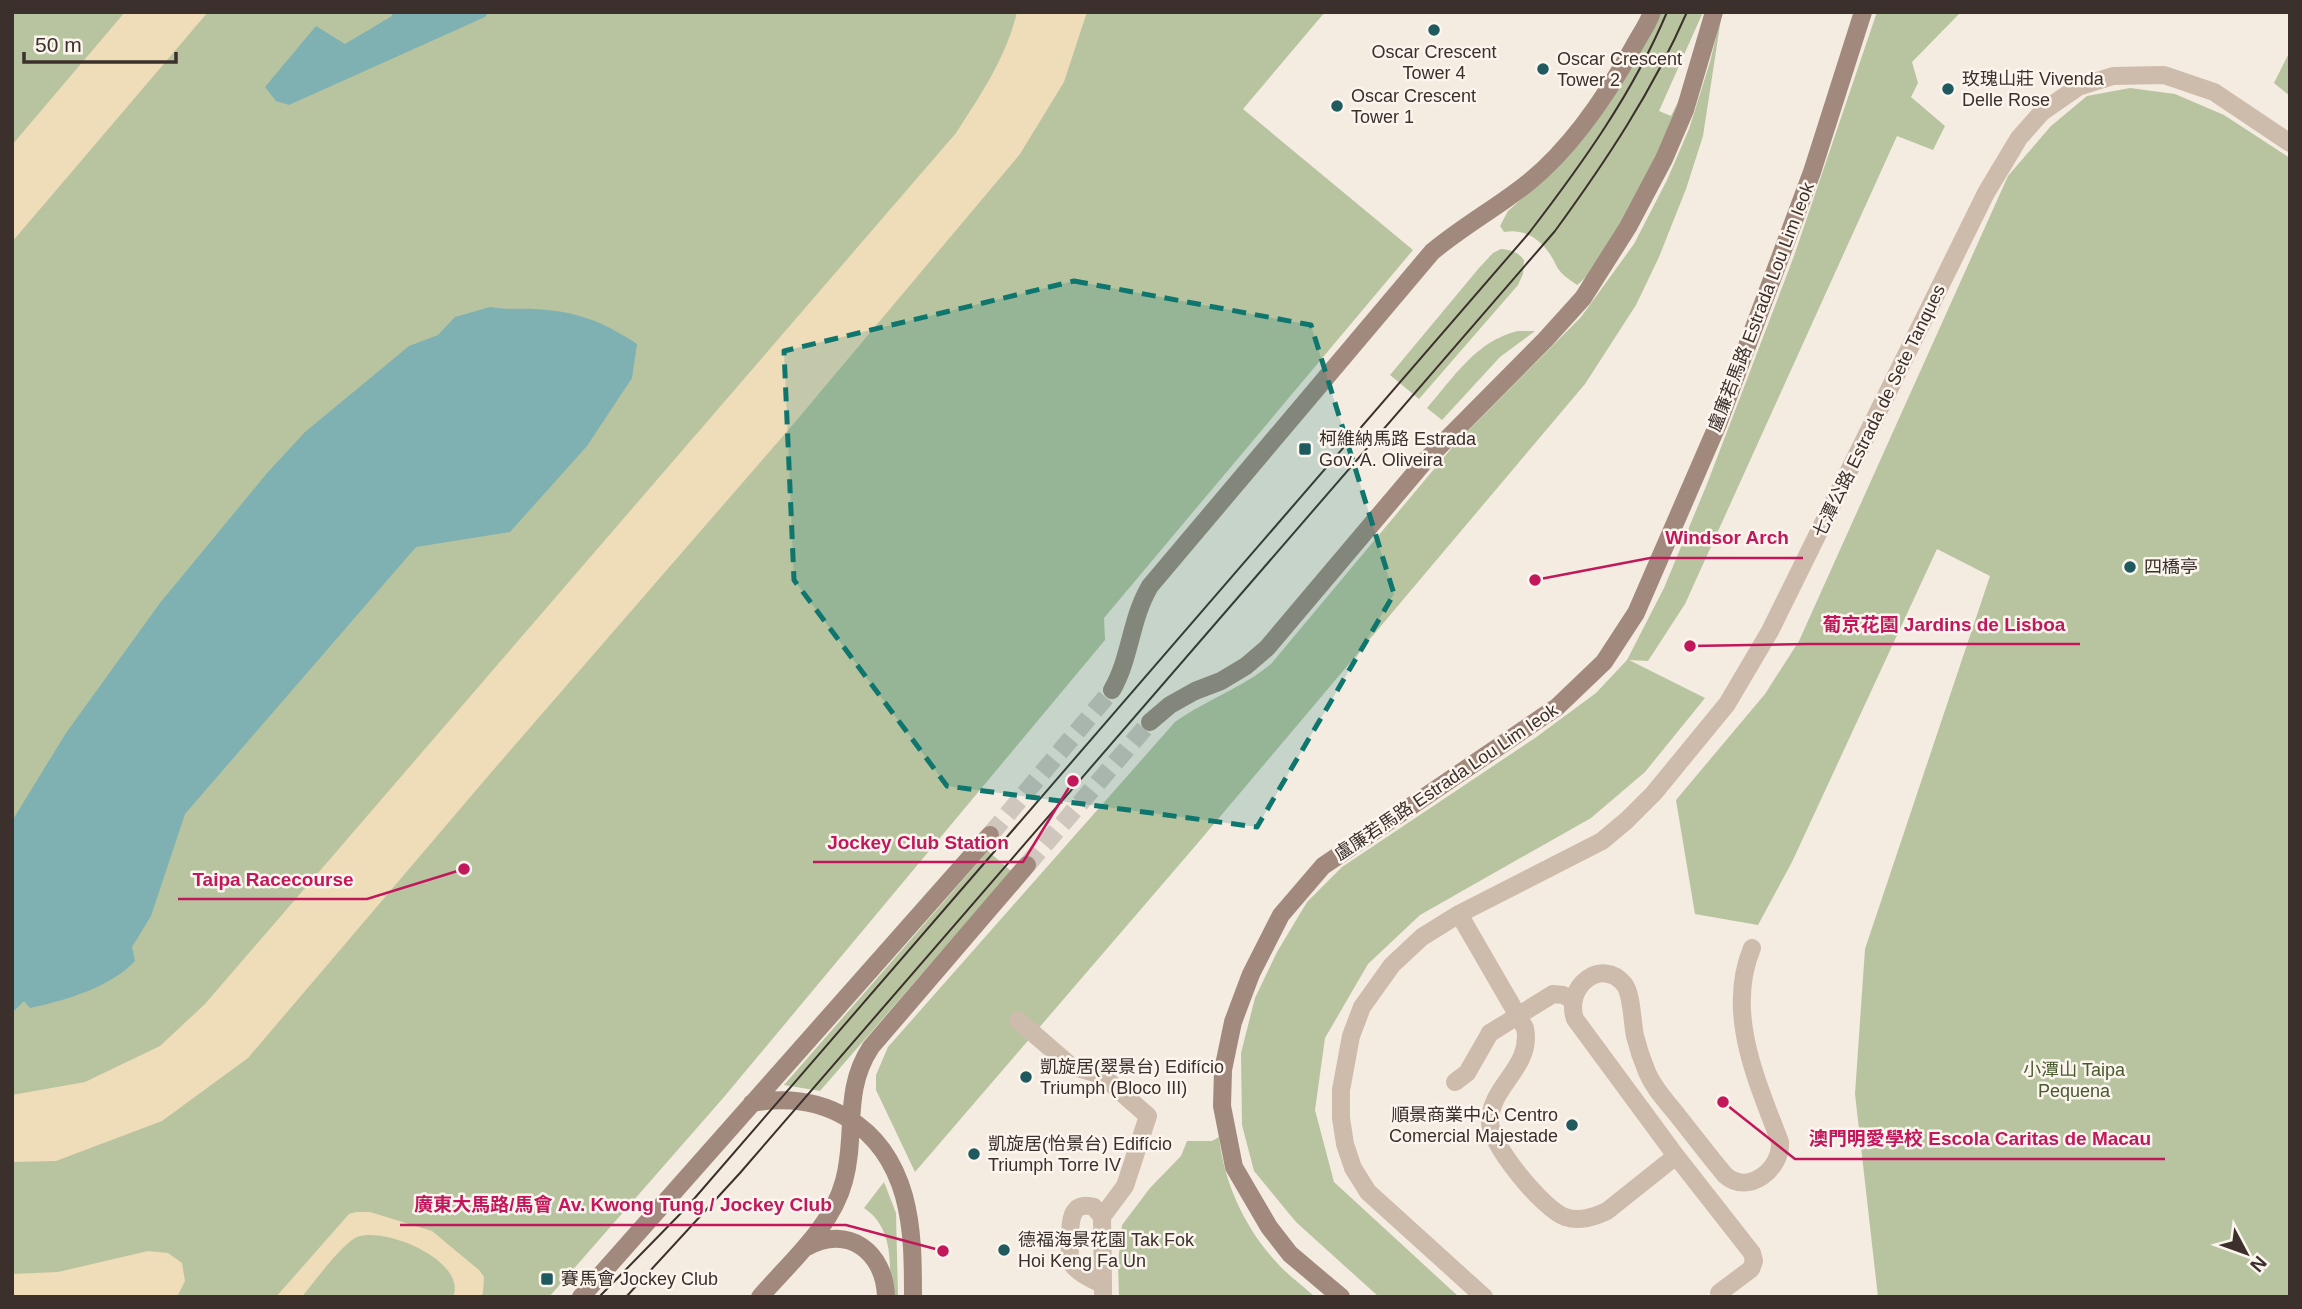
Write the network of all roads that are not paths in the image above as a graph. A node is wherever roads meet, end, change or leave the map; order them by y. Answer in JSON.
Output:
{"nodes":[{"id":1,"x":1652,"y":12,"type":"edge"},
{"id":2,"x":1714,"y":12,"type":"edge"},
{"id":3,"x":1863,"y":12,"type":"edge"},
{"id":4,"x":2290,"y":143,"type":"edge"},
{"id":5,"x":1112,"y":690,"type":"tunnel mouth"},
{"id":6,"x":1150,"y":722,"type":"tunnel mouth"},
{"id":7,"x":990,"y":835,"type":"tunnel mouth"},
{"id":8,"x":1027,"y":865,"type":"tunnel mouth"},
{"id":9,"x":1459,"y":914,"type":"junction"},
{"id":10,"x":1752,"y":948,"type":"dead end"},
{"id":11,"x":1572,"y":1000,"type":"junction"},
{"id":12,"x":1017,"y":1020,"type":"dead end"},
{"id":13,"x":1455,"y":1082,"type":"dead end"},
{"id":14,"x":752,"y":1103,"type":"junction"},
{"id":15,"x":851,"y":1119,"type":"junction"},
{"id":16,"x":1676,"y":1156,"type":"junction"},
{"id":17,"x":1102,"y":1217,"type":"junction"},
{"id":18,"x":796,"y":1256,"type":"junction"},
{"id":19,"x":1103,"y":1291,"type":"edge"},
{"id":20,"x":1719,"y":1293,"type":"dead end"},
{"id":21,"x":581,"y":1297,"type":"edge"},
{"id":22,"x":760,"y":1297,"type":"edge"},
{"id":23,"x":886,"y":1297,"type":"edge"},
{"id":24,"x":913,"y":1297,"type":"edge"},
{"id":25,"x":1341,"y":1297,"type":"edge"},
{"id":26,"x":1484,"y":1297,"type":"edge"}],
"edges":[{"from":1,"to":5,"type":"main road"},
{"from":2,"to":6,"type":"main road"},
{"from":3,"to":25,"type":"main road","name":"盧廉若馬路 Estrada Lou Lim Ieok"},
{"from":4,"to":9,"type":"street","name":"七潭公路 Estrada de Sete Tanques"},
{"from":7,"to":14,"type":"main road"},
{"from":8,"to":15,"type":"main road"},
{"from":9,"to":16,"type":"street"},
{"from":9,"to":26,"type":"street","name":"七潭公路 Estrada de Sete Tanques"},
{"from":10,"to":11,"type":"street"},
{"from":11,"to":13,"type":"street","bridge":true},
{"from":11,"to":16,"type":"street"},
{"from":12,"to":17,"type":"street"},
{"from":14,"to":15,"type":"main road"},
{"from":14,"to":21,"type":"main road"},
{"from":15,"to":18,"type":"main road"},
{"from":15,"to":24,"type":"main road"},
{"from":16,"to":20,"type":"street"},
{"from":17,"to":19,"type":"street"},
{"from":17,"to":19,"type":"street"},
{"from":18,"to":22,"type":"main road"},
{"from":18,"to":23,"type":"main road"}]}
